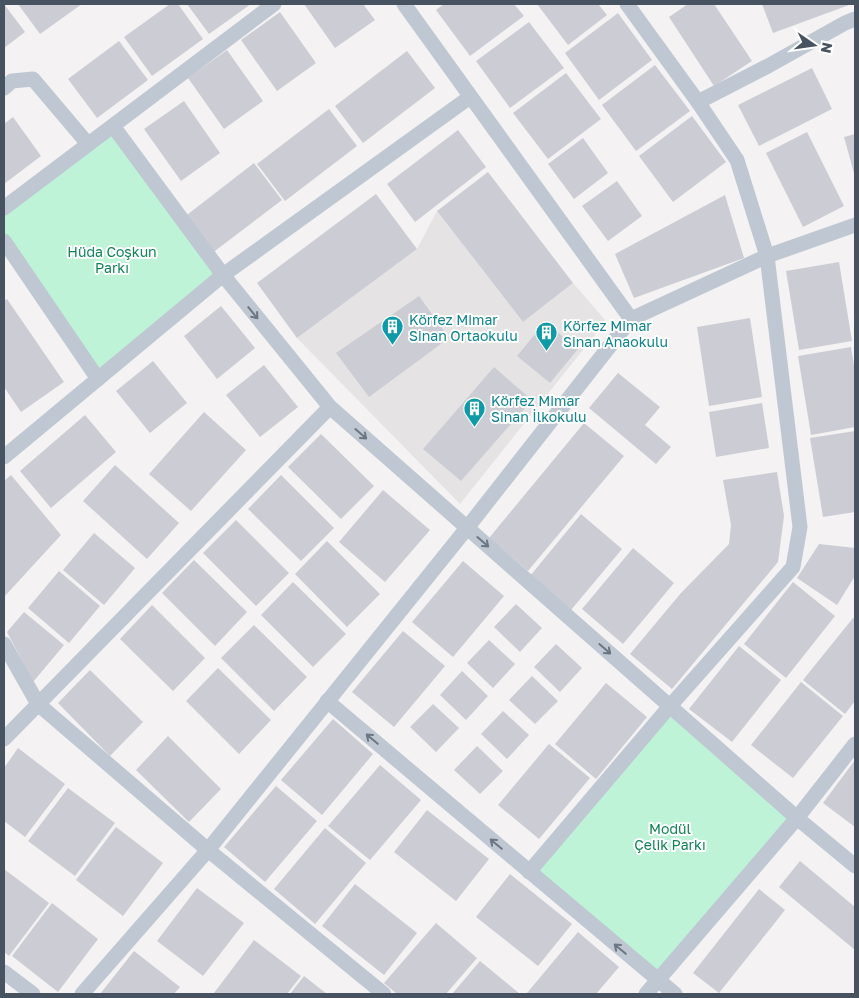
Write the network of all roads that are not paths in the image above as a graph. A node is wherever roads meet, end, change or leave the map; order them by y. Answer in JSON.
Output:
{"nodes":[{"id":1,"x":274,"y":4,"type":"edge"},
{"id":2,"x":404,"y":4,"type":"edge"},
{"id":3,"x":627,"y":4,"type":"edge"},
{"id":4,"x":855,"y":19,"type":"edge"},
{"id":5,"x":4,"y":88,"type":"edge"},
{"id":6,"x":470,"y":97,"type":"junction"},
{"id":7,"x":698,"y":102,"type":"junction"},
{"id":8,"x":112,"y":126,"type":"junction"},
{"id":9,"x":88,"y":144,"type":"junction"},
{"id":10,"x":4,"y":208,"type":"edge"},
{"id":11,"x":855,"y":224,"type":"edge"},
{"id":12,"x":4,"y":241,"type":"edge"},
{"id":13,"x":766,"y":256,"type":"junction"},
{"id":14,"x":223,"y":275,"type":"junction"},
{"id":15,"x":631,"y":319,"type":"junction"},
{"id":16,"x":98,"y":379,"type":"junction"},
{"id":17,"x":330,"y":407,"type":"junction"},
{"id":18,"x":4,"y":457,"type":"edge"},
{"id":19,"x":467,"y":528,"type":"junction"},
{"id":20,"x":4,"y":644,"type":"edge"},
{"id":21,"x":327,"y":702,"type":"junction"},
{"id":22,"x":38,"y":704,"type":"junction"},
{"id":23,"x":670,"y":706,"type":"junction"},
{"id":24,"x":4,"y":739,"type":"edge"},
{"id":25,"x":855,"y":744,"type":"edge"},
{"id":26,"x":797,"y":818,"type":"junction"},
{"id":27,"x":208,"y":850,"type":"junction"},
{"id":28,"x":855,"y":866,"type":"edge"},
{"id":29,"x":529,"y":872,"type":"junction"},
{"id":30,"x":4,"y":972,"type":"edge"},
{"id":31,"x":658,"y":981,"type":"junction"},
{"id":32,"x":33,"y":994,"type":"edge"},
{"id":33,"x":82,"y":994,"type":"edge"},
{"id":34,"x":384,"y":994,"type":"edge"},
{"id":35,"x":646,"y":994,"type":"edge"},
{"id":36,"x":675,"y":994,"type":"edge"}],
"edges":[{"from":1,"to":8,"type":"street"},
{"from":2,"to":6,"type":"street"},
{"from":3,"to":7,"type":"street"},
{"from":4,"to":7,"type":"street"},
{"from":5,"to":9,"type":"street"},
{"from":6,"to":14,"type":"street"},
{"from":6,"to":15,"type":"street"},
{"from":7,"to":13,"type":"street"},
{"from":8,"to":9,"type":"street"},
{"from":8,"to":14,"type":"street"},
{"from":9,"to":10,"type":"street"},
{"from":11,"to":13,"type":"street"},
{"from":12,"to":16,"type":"street"},
{"from":13,"to":15,"type":"street"},
{"from":13,"to":23,"type":"street"},
{"from":14,"to":16,"type":"street"},
{"from":14,"to":17,"type":"street","one_way":true},
{"from":15,"to":19,"type":"street"},
{"from":16,"to":18,"type":"street"},
{"from":17,"to":19,"type":"street","one_way":true},
{"from":17,"to":22,"type":"street"},
{"from":19,"to":21,"type":"street"},
{"from":19,"to":23,"type":"street","one_way":true},
{"from":20,"to":22,"type":"street"},
{"from":21,"to":27,"type":"street"},
{"from":29,"to":21,"type":"street","one_way":true},
{"from":22,"to":24,"type":"street"},
{"from":22,"to":27,"type":"street"},
{"from":23,"to":26,"type":"street"},
{"from":23,"to":29,"type":"street"},
{"from":25,"to":26,"type":"street"},
{"from":26,"to":28,"type":"street"},
{"from":26,"to":31,"type":"street"},
{"from":27,"to":33,"type":"street"},
{"from":27,"to":34,"type":"street"},
{"from":31,"to":29,"type":"street","one_way":true},
{"from":30,"to":32,"type":"street"},
{"from":31,"to":35,"type":"street"},
{"from":31,"to":36,"type":"street"}]}
